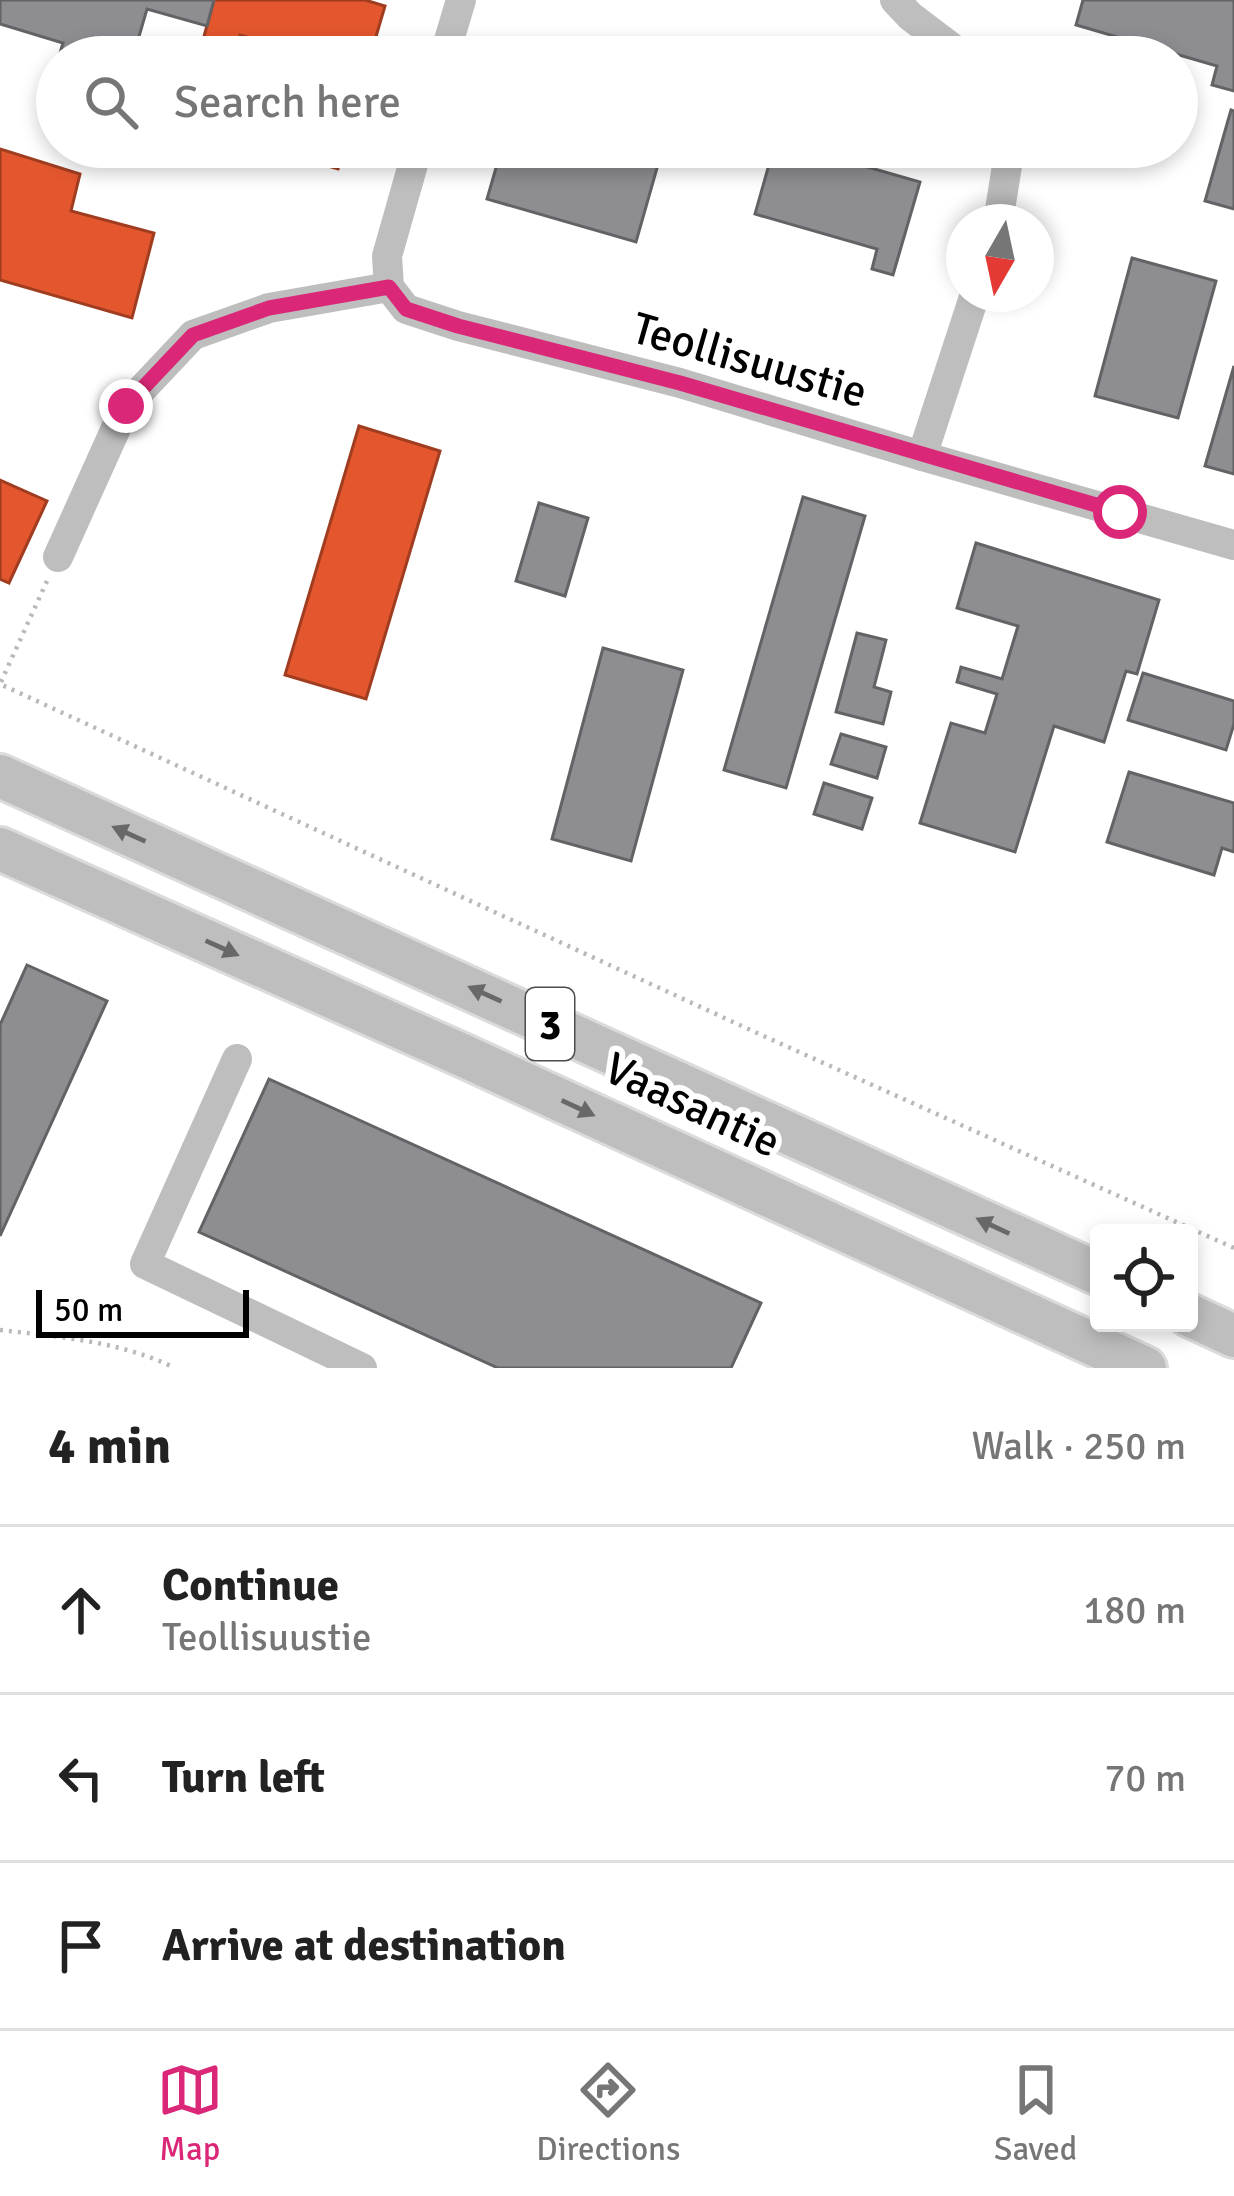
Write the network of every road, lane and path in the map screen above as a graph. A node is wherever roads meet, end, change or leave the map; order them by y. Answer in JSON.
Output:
{"nodes":[{"id":1,"x":461,"y":0,"type":"edge"},
{"id":2,"x":895,"y":0,"type":"edge"},
{"id":3,"x":450,"y":36,"type":"edge"},
{"id":4,"x":936,"y":36,"type":"edge"},
{"id":5,"x":412,"y":168,"type":"edge"},
{"id":6,"x":1007,"y":168,"type":"edge"},
{"id":7,"x":1001,"y":204,"type":"edge"},
{"id":8,"x":389,"y":287,"type":"junction"},
{"id":9,"x":969,"y":312,"type":"edge"},
{"id":10,"x":922,"y":456,"type":"junction"},
{"id":11,"x":1234,"y":545,"type":"edge"},
{"id":12,"x":58,"y":557,"type":"joint"},
{"id":13,"x":0,"y":684,"type":"edge"},
{"id":14,"x":0,"y":776,"type":"edge"},
{"id":15,"x":0,"y":849,"type":"edge"},
{"id":16,"x":237,"y":1059,"type":"dead end"},
{"id":17,"x":1234,"y":1248,"type":"edge"},
{"id":18,"x":1090,"y":1270,"type":"edge"},
{"id":19,"x":1198,"y":1320,"type":"edge"},
{"id":20,"x":0,"y":1330,"type":"edge"},
{"id":21,"x":1234,"y":1336,"type":"edge"},
{"id":22,"x":175,"y":1368,"type":"edge"},
{"id":23,"x":362,"y":1368,"type":"edge"},
{"id":24,"x":1145,"y":1368,"type":"edge"}],
"edges":[{"from":1,"to":3,"type":"street"},
{"from":2,"to":4,"type":"street"},
{"from":5,"to":8,"type":"street"},
{"from":6,"to":7,"type":"street"},
{"from":8,"to":10,"type":"street","name":"Teollisuustie"},
{"from":8,"to":12,"type":"street"},
{"from":9,"to":10,"type":"street"},
{"from":10,"to":11,"type":"street","name":"Teollisuustie"},
{"from":12,"to":13,"type":"path"},
{"from":13,"to":17,"type":"path"},
{"from":18,"to":14,"type":"highway","name":"Vaasantie","number":"3","one_way":true},
{"from":15,"to":24,"type":"highway","name":"Vaasantie","number":"3","one_way":true},
{"from":16,"to":23,"type":"street"},
{"from":19,"to":21,"type":"highway"},
{"from":20,"to":22,"type":"path"}]}
